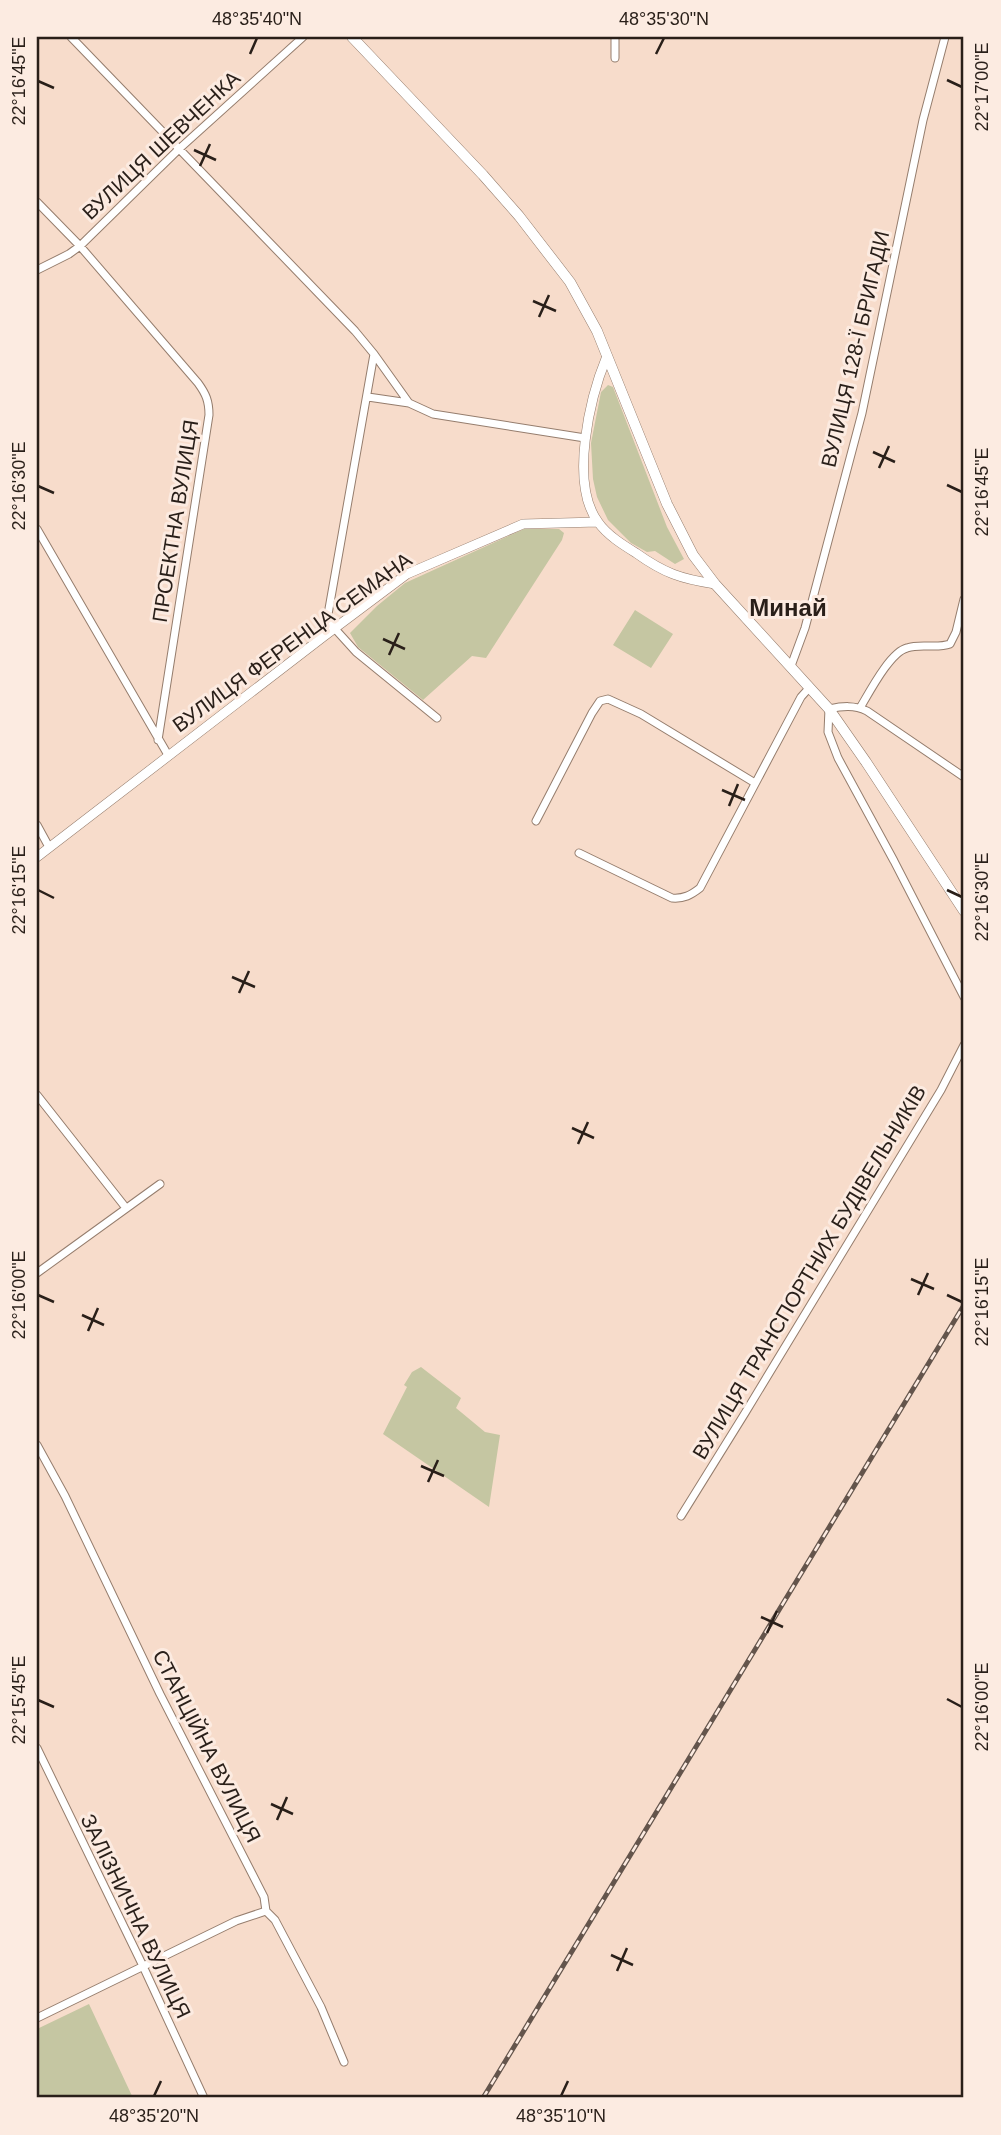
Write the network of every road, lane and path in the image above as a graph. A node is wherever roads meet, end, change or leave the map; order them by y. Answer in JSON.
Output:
{"nodes":[{"id":1,"x":71,"y":37,"type":"edge"},
{"id":2,"x":303,"y":37,"type":"edge"},
{"id":3,"x":352,"y":37,"type":"edge"},
{"id":4,"x":615,"y":37,"type":"edge"},
{"id":5,"x":945,"y":37,"type":"edge"},
{"id":6,"x":615,"y":58,"type":"dead end"},
{"id":7,"x":179,"y":149,"type":"junction"},
{"id":8,"x":37,"y":202,"type":"edge"},
{"id":9,"x":80,"y":246,"type":"junction"},
{"id":10,"x":37,"y":270,"type":"edge"},
{"id":11,"x":374,"y":354,"type":"junction"},
{"id":12,"x":607,"y":356,"type":"junction"},
{"id":13,"x":368,"y":397,"type":"junction"},
{"id":14,"x":409,"y":402,"type":"junction"},
{"id":15,"x":585,"y":438,"type":"junction"},
{"id":16,"x":598,"y":522,"type":"junction"},
{"id":17,"x":37,"y":529,"type":"edge"},
{"id":18,"x":715,"y":584,"type":"junction"},
{"id":19,"x":964,"y":599,"type":"edge"},
{"id":20,"x":334,"y":629,"type":"junction"},
{"id":21,"x":791,"y":666,"type":"junction"},
{"id":22,"x":810,"y":687,"type":"junction"},
{"id":23,"x":860,"y":708,"type":"junction"},
{"id":24,"x":829,"y":709,"type":"junction"},
{"id":25,"x":437,"y":718,"type":"dead end"},
{"id":26,"x":158,"y":740,"type":"junction"},
{"id":27,"x":167,"y":755,"type":"junction"},
{"id":28,"x":964,"y":777,"type":"edge"},
{"id":29,"x":755,"y":783,"type":"junction"},
{"id":30,"x":536,"y":821,"type":"dead end"},
{"id":31,"x":37,"y":825,"type":"edge"},
{"id":32,"x":49,"y":847,"type":"junction"},
{"id":33,"x":579,"y":853,"type":"dead end"},
{"id":34,"x":37,"y":857,"type":"edge"},
{"id":35,"x":964,"y":911,"type":"edge"},
{"id":36,"x":964,"y":997,"type":"edge"},
{"id":37,"x":964,"y":1045,"type":"edge"},
{"id":38,"x":37,"y":1095,"type":"edge"},
{"id":39,"x":160,"y":1184,"type":"dead end"},
{"id":40,"x":126,"y":1208,"type":"junction"},
{"id":41,"x":37,"y":1273,"type":"edge"},
{"id":42,"x":37,"y":1445,"type":"edge"},
{"id":43,"x":681,"y":1516,"type":"dead end"},
{"id":44,"x":37,"y":1748,"type":"edge"},
{"id":45,"x":266,"y":1911,"type":"junction"},
{"id":46,"x":143,"y":1967,"type":"junction"},
{"id":47,"x":37,"y":2018,"type":"edge"},
{"id":48,"x":344,"y":2062,"type":"dead end"},
{"id":49,"x":204,"y":2098,"type":"edge"}],
"edges":[{"from":1,"to":7,"type":"street"},
{"from":2,"to":7,"type":"street","name":"ВУЛИЦЯ ШЕВЧЕНКА"},
{"from":3,"to":12,"type":"main road"},
{"from":4,"to":6,"type":"street"},
{"from":5,"to":21,"type":"street","name":"ВУЛИЦЯ 128-Ї БРИГАДИ"},
{"from":7,"to":9,"type":"street","name":"ВУЛИЦЯ ШЕВЧЕНКА"},
{"from":7,"to":11,"type":"street"},
{"from":8,"to":9,"type":"street","name":"ПРОЕКТНА ВУЛИЦЯ"},
{"from":9,"to":10,"type":"street","name":"ВУЛИЦЯ ШЕВЧЕНКА"},
{"from":9,"to":26,"type":"street","name":"ПРОЕКТНА ВУЛИЦЯ"},
{"from":11,"to":13,"type":"street"},
{"from":11,"to":14,"type":"street"},
{"from":12,"to":15,"type":"street"},
{"from":12,"to":18,"type":"main road"},
{"from":13,"to":14,"type":"street"},
{"from":13,"to":20,"type":"street"},
{"from":14,"to":15,"type":"street"},
{"from":15,"to":16,"type":"street"},
{"from":16,"to":18,"type":"street"},
{"from":16,"to":20,"type":"street","name":"ВУЛИЦЯ ФЕРЕНЦА СЕМАНА"},
{"from":17,"to":26,"type":"street"},
{"from":18,"to":21,"type":"main road"},
{"from":19,"to":23,"type":"street"},
{"from":20,"to":25,"type":"street"},
{"from":20,"to":27,"type":"street","name":"ВУЛИЦЯ ФЕРЕНЦА СЕМАНА"},
{"from":21,"to":22,"type":"main road"},
{"from":22,"to":24,"type":"main road"},
{"from":22,"to":29,"type":"street"},
{"from":23,"to":24,"type":"street"},
{"from":23,"to":28,"type":"street"},
{"from":24,"to":35,"type":"main road"},
{"from":24,"to":36,"type":"street"},
{"from":26,"to":27,"type":"street"},
{"from":27,"to":32,"type":"street","name":"ВУЛИЦЯ ФЕРЕНЦА СЕМАНА"},
{"from":29,"to":30,"type":"street"},
{"from":29,"to":33,"type":"street"},
{"from":31,"to":32,"type":"street"},
{"from":32,"to":34,"type":"street","name":"ВУЛИЦЯ ФЕРЕНЦА СЕМАНА"},
{"from":37,"to":43,"type":"street","name":"ВУЛИЦЯ ТРАНСПОРТНИХ БУДІВЕЛЬНИКІВ"},
{"from":38,"to":40,"type":"street"},
{"from":39,"to":40,"type":"street"},
{"from":40,"to":41,"type":"street"},
{"from":42,"to":45,"type":"street","name":"СТАНЦІЙНА ВУЛИЦЯ"},
{"from":44,"to":46,"type":"street","name":"ЗАЛІЗНИЧНА ВУЛИЦЯ"},
{"from":45,"to":46,"type":"street"},
{"from":45,"to":48,"type":"street","name":"СТАНЦІЙНА ВУЛИЦЯ"},
{"from":46,"to":47,"type":"street"},
{"from":46,"to":49,"type":"street","name":"ЗАЛІЗНИЧНА ВУЛИЦЯ"}]}
